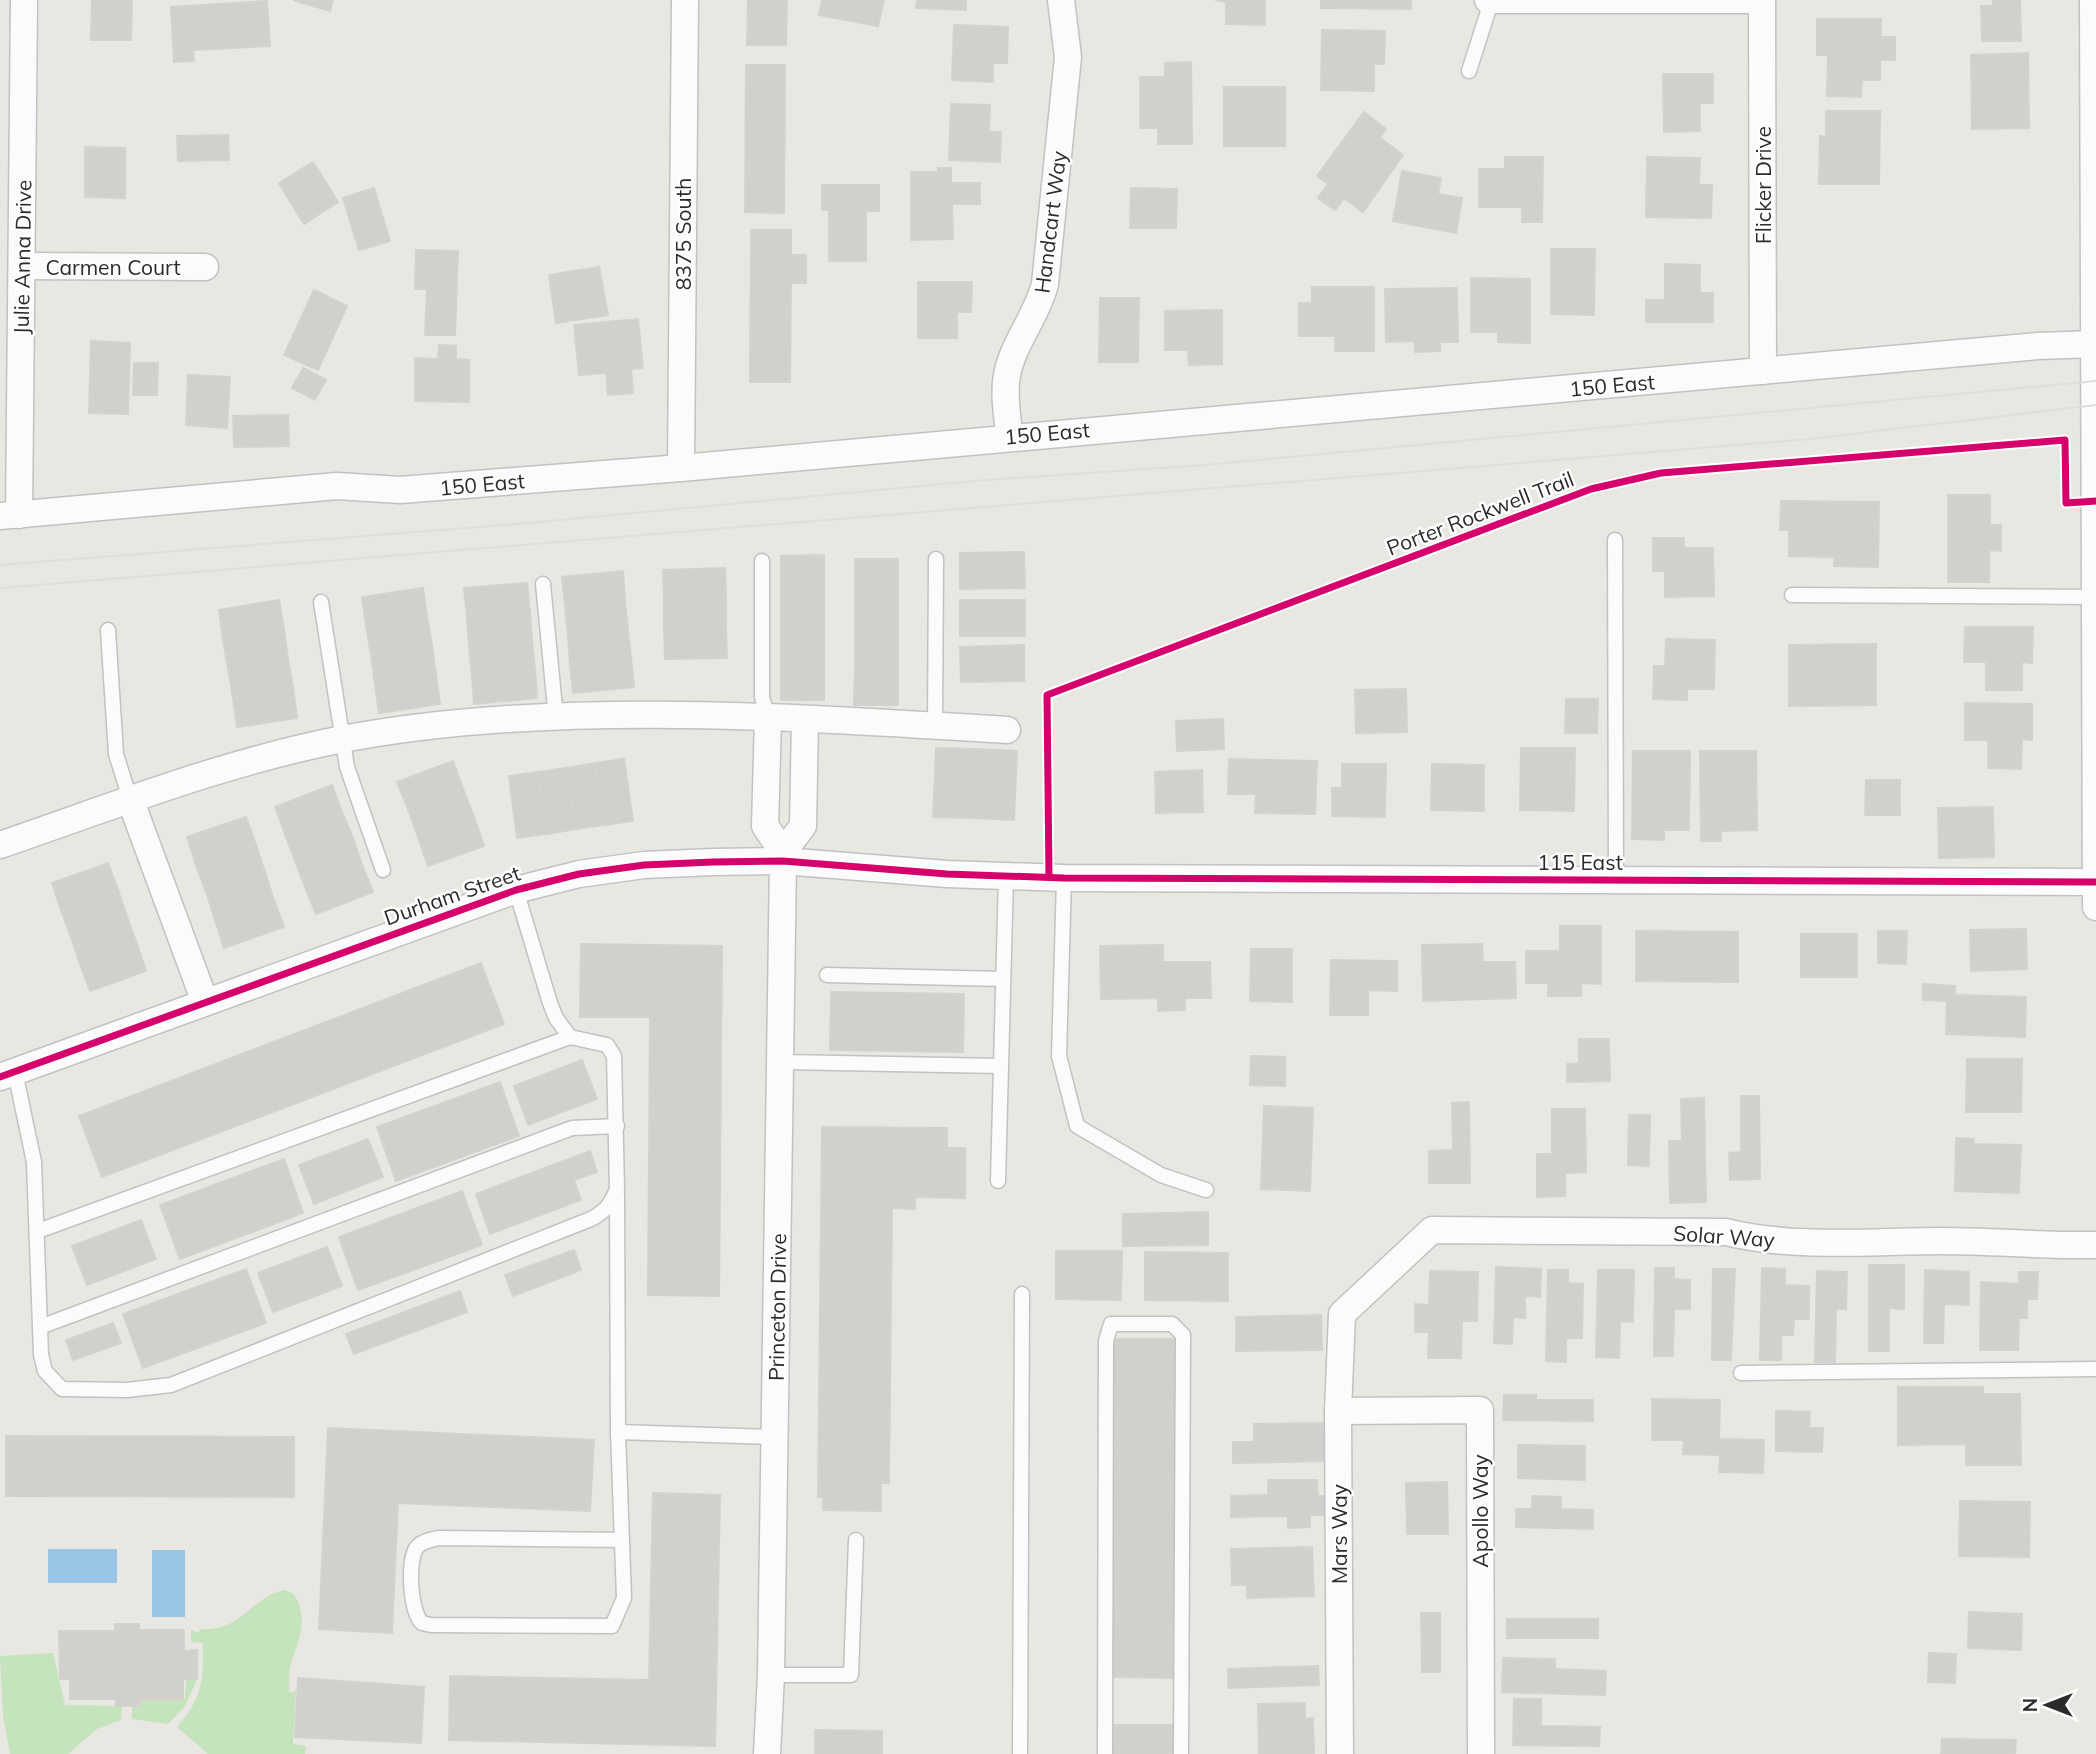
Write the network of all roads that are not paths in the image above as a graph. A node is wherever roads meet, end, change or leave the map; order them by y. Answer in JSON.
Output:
{"nodes":[{"id":1,"x":24,"y":0,"type":"edge"},
{"id":2,"x":685,"y":0,"type":"edge"},
{"id":3,"x":1061,"y":0,"type":"edge"},
{"id":4,"x":1762,"y":0,"type":"edge"},
{"id":5,"x":2093,"y":0,"type":"edge"},
{"id":6,"x":1490,"y":1,"type":"edge"},
{"id":7,"x":1469,"y":71,"type":"dead end"},
{"id":8,"x":22,"y":266,"type":"junction"},
{"id":9,"x":205,"y":267,"type":"dead end"},
{"id":10,"x":2095,"y":344,"type":"edge"},
{"id":11,"x":1763,"y":371,"type":"junction"},
{"id":12,"x":1009,"y":436,"type":"junction"},
{"id":13,"x":681,"y":468,"type":"junction"},
{"id":14,"x":9,"y":516,"type":"edge"},
{"id":15,"x":2095,"y":528,"type":"edge"},
{"id":16,"x":1615,"y":540,"type":"dead end"},
{"id":17,"x":936,"y":559,"type":"dead end"},
{"id":18,"x":762,"y":561,"type":"dead end"},
{"id":19,"x":543,"y":584,"type":"dead end"},
{"id":20,"x":1793,"y":595,"type":"dead end"},
{"id":21,"x":2094,"y":597,"type":"edge"},
{"id":22,"x":321,"y":602,"type":"dead end"},
{"id":23,"x":108,"y":630,"type":"dead end"},
{"id":24,"x":556,"y":718,"type":"junction"},
{"id":25,"x":768,"y":719,"type":"junction"},
{"id":26,"x":805,"y":720,"type":"junction"},
{"id":27,"x":935,"y":725,"type":"junction"},
{"id":28,"x":1007,"y":730,"type":"dead end"},
{"id":29,"x":341,"y":740,"type":"junction"},
{"id":30,"x":130,"y":799,"type":"junction"},
{"id":31,"x":0,"y":845,"type":"edge"},
{"id":32,"x":783,"y":856,"type":"junction"},
{"id":33,"x":383,"y":870,"type":"dead end"},
{"id":34,"x":1006,"y":876,"type":"junction"},
{"id":35,"x":1064,"y":878,"type":"junction"},
{"id":36,"x":1616,"y":880,"type":"junction"},
{"id":37,"x":516,"y":890,"type":"junction"},
{"id":38,"x":2095,"y":895,"type":"edge"},
{"id":39,"x":827,"y":975,"type":"dead end"},
{"id":40,"x":1003,"y":979,"type":"junction"},
{"id":41,"x":205,"y":1002,"type":"junction"},
{"id":42,"x":570,"y":1037,"type":"junction"},
{"id":43,"x":782,"y":1062,"type":"junction"},
{"id":44,"x":1001,"y":1066,"type":"junction"},
{"id":45,"x":7,"y":1075,"type":"edge"},
{"id":46,"x":617,"y":1126,"type":"junction"},
{"id":47,"x":998,"y":1181,"type":"dead end"},
{"id":48,"x":617,"y":1189,"type":"junction"},
{"id":49,"x":1206,"y":1190,"type":"dead end"},
{"id":50,"x":38,"y":1231,"type":"junction"},
{"id":51,"x":2096,"y":1245,"type":"edge"},
{"id":52,"x":1022,"y":1294,"type":"dead end"},
{"id":53,"x":1342,"y":1314,"type":"joint"},
{"id":54,"x":40,"y":1327,"type":"junction"},
{"id":55,"x":2096,"y":1369,"type":"edge"},
{"id":56,"x":1741,"y":1373,"type":"dead end"},
{"id":57,"x":1338,"y":1411,"type":"junction"},
{"id":58,"x":618,"y":1432,"type":"junction"},
{"id":59,"x":775,"y":1437,"type":"junction"},
{"id":60,"x":622,"y":1540,"type":"junction"},
{"id":61,"x":856,"y":1540,"type":"dead end"},
{"id":62,"x":771,"y":1675,"type":"junction"},
{"id":63,"x":767,"y":1754,"type":"edge"},
{"id":64,"x":1020,"y":1754,"type":"edge"},
{"id":65,"x":1105,"y":1754,"type":"edge"},
{"id":66,"x":1181,"y":1754,"type":"edge"},
{"id":67,"x":1340,"y":1754,"type":"edge"},
{"id":68,"x":1481,"y":1754,"type":"edge"}],
"edges":[{"from":1,"to":8,"type":"street","name":"Julie Anna Drive"},
{"from":2,"to":13,"type":"street","name":"8375 South"},
{"from":3,"to":12,"type":"street","name":"Handcart Way"},
{"from":4,"to":6,"type":"street"},
{"from":4,"to":11,"type":"street","name":"Flicker Drive"},
{"from":5,"to":10,"type":"street"},
{"from":6,"to":7,"type":"lane"},
{"from":8,"to":9,"type":"street","name":"Carmen Court"},
{"from":8,"to":14,"type":"street","name":"Julie Anna Drive"},
{"from":10,"to":11,"type":"street","name":"150 East"},
{"from":10,"to":15,"type":"street"},
{"from":11,"to":12,"type":"street","name":"150 East"},
{"from":12,"to":13,"type":"street","name":"150 East"},
{"from":13,"to":14,"type":"street","name":"150 East"},
{"from":15,"to":21,"type":"street"},
{"from":16,"to":36,"type":"lane"},
{"from":17,"to":27,"type":"lane"},
{"from":18,"to":25,"type":"lane"},
{"from":19,"to":24,"type":"lane"},
{"from":20,"to":21,"type":"lane"},
{"from":21,"to":38,"type":"street"},
{"from":22,"to":29,"type":"lane"},
{"from":23,"to":30,"type":"lane"},
{"from":24,"to":25,"type":"street"},
{"from":24,"to":29,"type":"street"},
{"from":25,"to":26,"type":"street"},
{"from":25,"to":32,"type":"street"},
{"from":26,"to":27,"type":"street"},
{"from":26,"to":32,"type":"street"},
{"from":27,"to":28,"type":"street"},
{"from":29,"to":30,"type":"street"},
{"from":29,"to":33,"type":"lane"},
{"from":30,"to":31,"type":"street"},
{"from":30,"to":41,"type":"street"},
{"from":32,"to":34,"type":"street","name":"Durham Street"},
{"from":32,"to":37,"type":"street","name":"Durham Street"},
{"from":32,"to":43,"type":"street","name":"Princeton Drive"},
{"from":34,"to":35,"type":"street","name":"Durham Street"},
{"from":34,"to":40,"type":"lane"},
{"from":35,"to":36,"type":"street","name":"115 East"},
{"from":35,"to":49,"type":"lane"},
{"from":36,"to":38,"type":"street","name":"115 East"},
{"from":37,"to":41,"type":"street","name":"Durham Street"},
{"from":37,"to":42,"type":"lane"},
{"from":39,"to":40,"type":"lane"},
{"from":40,"to":44,"type":"lane"},
{"from":41,"to":45,"type":"street","name":"Durham Street"},
{"from":42,"to":46,"type":"lane"},
{"from":42,"to":50,"type":"lane"},
{"from":43,"to":44,"type":"lane"},
{"from":43,"to":59,"type":"street","name":"Princeton Drive"},
{"from":44,"to":47,"type":"lane"},
{"from":45,"to":50,"type":"lane"},
{"from":46,"to":48,"type":"lane"},
{"from":46,"to":54,"type":"lane"},
{"from":48,"to":54,"type":"lane"},
{"from":48,"to":58,"type":"lane"},
{"from":50,"to":54,"type":"lane"},
{"from":51,"to":53,"type":"street","name":"Solar Way"},
{"from":52,"to":64,"type":"lane"},
{"from":53,"to":57,"type":"street","name":"Mars Way"},
{"from":55,"to":56,"type":"lane"},
{"from":57,"to":67,"type":"street","name":"Mars Way"},
{"from":57,"to":68,"type":"street","name":"Apollo Way"},
{"from":58,"to":59,"type":"lane"},
{"from":58,"to":60,"type":"lane"},
{"from":59,"to":62,"type":"street","name":"Princeton Drive"},
{"from":60,"to":60,"type":"lane"},
{"from":61,"to":62,"type":"lane"},
{"from":62,"to":63,"type":"street","name":"Princeton Drive"},
{"from":65,"to":66,"type":"lane"}]}
